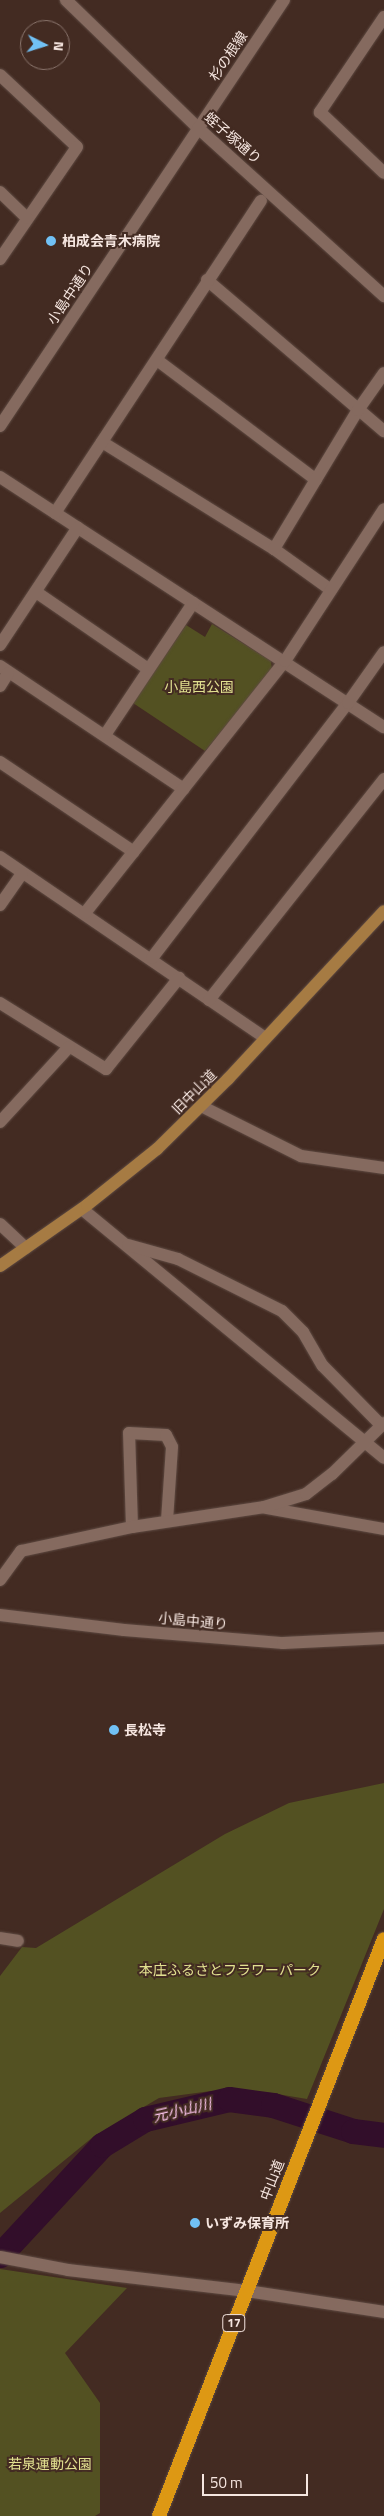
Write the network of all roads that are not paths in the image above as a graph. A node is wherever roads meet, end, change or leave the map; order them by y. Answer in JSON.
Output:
{"nodes":[{"id":1,"x":66,"y":0,"type":"edge"},
{"id":2,"x":284,"y":0,"type":"edge"},
{"id":3,"x":384,"y":17,"type":"edge"},
{"id":4,"x":0,"y":75,"type":"edge"},
{"id":5,"x":198,"y":128,"type":"junction"},
{"id":6,"x":384,"y":171,"type":"edge"},
{"id":7,"x":0,"y":192,"type":"edge"},
{"id":8,"x":261,"y":201,"type":"dead end"},
{"id":9,"x":27,"y":218,"type":"junction"},
{"id":10,"x":0,"y":259,"type":"edge"},
{"id":11,"x":207,"y":280,"type":"junction"},
{"id":12,"x":384,"y":296,"type":"edge"},
{"id":13,"x":157,"y":360,"type":"junction"},
{"id":14,"x":384,"y":373,"type":"edge"},
{"id":15,"x":358,"y":410,"type":"junction"},
{"id":16,"x":0,"y":426,"type":"edge"},
{"id":17,"x":384,"y":432,"type":"edge"},
{"id":18,"x":102,"y":442,"type":"junction"},
{"id":19,"x":0,"y":477,"type":"edge"},
{"id":20,"x":316,"y":480,"type":"junction"},
{"id":21,"x":384,"y":509,"type":"edge"},
{"id":22,"x":55,"y":513,"type":"junction"},
{"id":23,"x":78,"y":527,"type":"junction"},
{"id":24,"x":274,"y":549,"type":"junction"},
{"id":25,"x":331,"y":590,"type":"junction"},
{"id":26,"x":36,"y":592,"type":"junction"},
{"id":27,"x":193,"y":603,"type":"junction"},
{"id":28,"x":0,"y":646,"type":"edge"},
{"id":29,"x":384,"y":652,"type":"edge"},
{"id":30,"x":285,"y":661,"type":"junction"},
{"id":31,"x":148,"y":669,"type":"junction"},
{"id":32,"x":4,"y":670,"type":"edge"},
{"id":33,"x":0,"y":686,"type":"edge"},
{"id":34,"x":348,"y":703,"type":"junction"},
{"id":35,"x":384,"y":727,"type":"edge"},
{"id":36,"x":105,"y":734,"type":"junction"},
{"id":37,"x":0,"y":762,"type":"edge"},
{"id":38,"x":384,"y":779,"type":"edge"},
{"id":39,"x":184,"y":789,"type":"junction"},
{"id":40,"x":134,"y":852,"type":"junction"},
{"id":41,"x":0,"y":857,"type":"edge"},
{"id":42,"x":22,"y":874,"type":"junction"},
{"id":43,"x":0,"y":905,"type":"edge"},
{"id":44,"x":384,"y":911,"type":"edge"},
{"id":45,"x":85,"y":913,"type":"junction"},
{"id":46,"x":152,"y":958,"type":"junction"},
{"id":47,"x":179,"y":978,"type":"junction"},
{"id":48,"x":209,"y":1000,"type":"junction"},
{"id":49,"x":0,"y":1003,"type":"edge"},
{"id":50,"x":265,"y":1038,"type":"junction"},
{"id":51,"x":69,"y":1047,"type":"junction"},
{"id":52,"x":201,"y":1106,"type":"junction"},
{"id":53,"x":0,"y":1122,"type":"edge"},
{"id":54,"x":384,"y":1168,"type":"edge"},
{"id":55,"x":82,"y":1209,"type":"junction"},
{"id":56,"x":0,"y":1224,"type":"edge"},
{"id":57,"x":122,"y":1244,"type":"junction"},
{"id":58,"x":26,"y":1248,"type":"junction"},
{"id":59,"x":0,"y":1266,"type":"edge"},
{"id":60,"x":382,"y":1424,"type":"edge"},
{"id":61,"x":362,"y":1442,"type":"junction"},
{"id":62,"x":384,"y":1458,"type":"edge"},
{"id":63,"x":264,"y":1507,"type":"junction"},
{"id":64,"x":167,"y":1521,"type":"junction"},
{"id":65,"x":132,"y":1526,"type":"junction"},
{"id":66,"x":384,"y":1529,"type":"edge"},
{"id":67,"x":0,"y":1580,"type":"edge"},
{"id":68,"x":0,"y":1615,"type":"edge"},
{"id":69,"x":384,"y":1638,"type":"edge"},
{"id":70,"x":0,"y":1938,"type":"edge"},
{"id":71,"x":384,"y":1940,"type":"edge"},
{"id":72,"x":18,"y":1941,"type":"dead end"},
{"id":73,"x":3,"y":2258,"type":"edge"},
{"id":74,"x":247,"y":2291,"type":"junction"},
{"id":75,"x":384,"y":2312,"type":"edge"},
{"id":76,"x":159,"y":2516,"type":"edge"}],
"edges":[{"from":1,"to":5,"type":"street","name":"蛭子塚通り"},
{"from":2,"to":5,"type":"street","name":"杉の根線"},
{"from":3,"to":6,"type":"street"},
{"from":4,"to":9,"type":"street"},
{"from":5,"to":12,"type":"street","name":"蛭子塚通り"},
{"from":5,"to":16,"type":"street","name":"小島中通り"},
{"from":7,"to":9,"type":"street"},
{"from":8,"to":11,"type":"street"},
{"from":9,"to":10,"type":"street"},
{"from":11,"to":13,"type":"street"},
{"from":11,"to":15,"type":"street"},
{"from":13,"to":18,"type":"street"},
{"from":13,"to":20,"type":"street"},
{"from":14,"to":15,"type":"street"},
{"from":15,"to":17,"type":"street"},
{"from":15,"to":20,"type":"street"},
{"from":18,"to":22,"type":"street"},
{"from":18,"to":24,"type":"street"},
{"from":19,"to":22,"type":"street"},
{"from":20,"to":24,"type":"street"},
{"from":21,"to":25,"type":"street"},
{"from":22,"to":23,"type":"street"},
{"from":23,"to":26,"type":"street"},
{"from":23,"to":27,"type":"street"},
{"from":24,"to":25,"type":"street"},
{"from":25,"to":30,"type":"street"},
{"from":26,"to":28,"type":"street"},
{"from":26,"to":31,"type":"street"},
{"from":27,"to":30,"type":"street"},
{"from":27,"to":31,"type":"street"},
{"from":29,"to":34,"type":"street"},
{"from":30,"to":34,"type":"street"},
{"from":30,"to":39,"type":"street"},
{"from":31,"to":36,"type":"street"},
{"from":32,"to":33,"type":"street"},
{"from":32,"to":36,"type":"street"},
{"from":34,"to":35,"type":"street"},
{"from":34,"to":46,"type":"street"},
{"from":36,"to":39,"type":"street"},
{"from":37,"to":40,"type":"street"},
{"from":38,"to":48,"type":"street"},
{"from":39,"to":40,"type":"street"},
{"from":40,"to":45,"type":"street"},
{"from":41,"to":42,"type":"street"},
{"from":42,"to":43,"type":"street"},
{"from":42,"to":45,"type":"street"},
{"from":44,"to":50,"type":"main road","name":"旧中山道"},
{"from":45,"to":46,"type":"street"},
{"from":46,"to":47,"type":"street"},
{"from":47,"to":48,"type":"street"},
{"from":47,"to":51,"type":"street"},
{"from":48,"to":50,"type":"street"},
{"from":49,"to":51,"type":"street"},
{"from":50,"to":52,"type":"main road","name":"旧中山道"},
{"from":51,"to":53,"type":"street"},
{"from":52,"to":54,"type":"street"},
{"from":52,"to":55,"type":"main road","name":"旧中山道"},
{"from":55,"to":57,"type":"street"},
{"from":55,"to":58,"type":"main road","name":"旧中山道"},
{"from":56,"to":58,"type":"street"},
{"from":57,"to":60,"type":"street"},
{"from":57,"to":61,"type":"street"},
{"from":58,"to":59,"type":"main road","name":"旧中山道"},
{"from":60,"to":61,"type":"street"},
{"from":61,"to":62,"type":"street"},
{"from":61,"to":63,"type":"street"},
{"from":63,"to":64,"type":"street"},
{"from":63,"to":66,"type":"street"},
{"from":64,"to":65,"type":"street"},
{"from":64,"to":65,"type":"street"},
{"from":65,"to":67,"type":"street"},
{"from":68,"to":69,"type":"street","name":"小島中通り"},
{"from":70,"to":72,"type":"street"},
{"from":71,"to":74,"type":"highway","name":"中山道","number":"17"},
{"from":73,"to":74,"type":"street"},
{"from":74,"to":75,"type":"street"},
{"from":74,"to":76,"type":"highway","name":"中山道","number":"17"}]}
